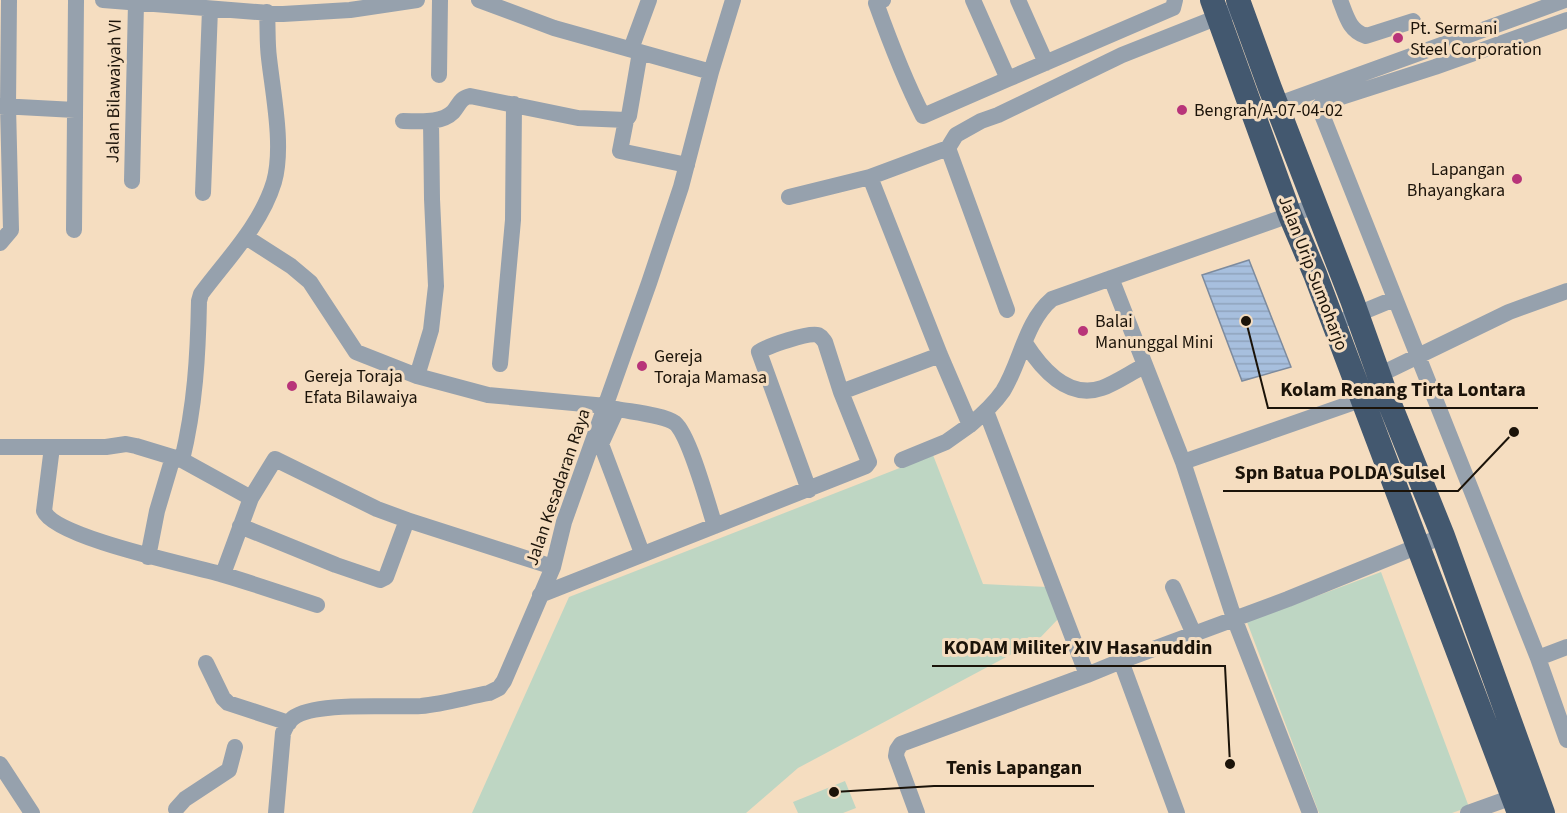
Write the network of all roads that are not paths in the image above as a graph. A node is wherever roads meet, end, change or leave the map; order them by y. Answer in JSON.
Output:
{"nodes":[{"id":1,"x":9,"y":0,"type":"edge"},
{"id":2,"x":76,"y":0,"type":"edge"},
{"id":3,"x":103,"y":0,"type":"edge"},
{"id":4,"x":417,"y":0,"type":"edge"},
{"id":5,"x":440,"y":0,"type":"edge"},
{"id":6,"x":479,"y":0,"type":"edge"},
{"id":7,"x":649,"y":0,"type":"edge"},
{"id":8,"x":733,"y":0,"type":"edge"},
{"id":9,"x":973,"y":0,"type":"edge"},
{"id":10,"x":1018,"y":0,"type":"edge"},
{"id":11,"x":1175,"y":0,"type":"edge"},
{"id":12,"x":1340,"y":0,"type":"edge"},
{"id":13,"x":1565,"y":0,"type":"edge"},
{"id":14,"x":878,"y":1,"type":"edge"},
{"id":15,"x":132,"y":2,"type":"edge"},
{"id":16,"x":1227,"y":6,"type":"edge"},
{"id":17,"x":210,"y":9,"type":"junction"},
{"id":18,"x":267,"y":12,"type":"junction"},
{"id":19,"x":1567,"y":20,"type":"edge"},
{"id":20,"x":1413,"y":21,"type":"dead end"},
{"id":21,"x":636,"y":51,"type":"junction"},
{"id":22,"x":1046,"y":63,"type":"junction"},
{"id":23,"x":711,"y":72,"type":"junction"},
{"id":24,"x":439,"y":75,"type":"dead end"},
{"id":25,"x":1008,"y":79,"type":"junction"},
{"id":26,"x":514,"y":104,"type":"junction"},
{"id":27,"x":1276,"y":105,"type":"junction"},
{"id":28,"x":4,"y":106,"type":"edge"},
{"id":29,"x":75,"y":110,"type":"junction"},
{"id":30,"x":626,"y":120,"type":"junction"},
{"id":31,"x":403,"y":121,"type":"dead end"},
{"id":32,"x":431,"y":121,"type":"junction"},
{"id":33,"x":948,"y":148,"type":"junction"},
{"id":34,"x":687,"y":165,"type":"junction"},
{"id":35,"x":870,"y":177,"type":"junction"},
{"id":36,"x":132,"y":181,"type":"dead end"},
{"id":37,"x":203,"y":193,"type":"dead end"},
{"id":38,"x":789,"y":197,"type":"dead end"},
{"id":39,"x":1315,"y":206,"type":"junction"},
{"id":40,"x":5,"y":215,"type":"edge"},
{"id":41,"x":1290,"y":215,"type":"junction"},
{"id":42,"x":74,"y":230,"type":"dead end"},
{"id":43,"x":246,"y":237,"type":"junction"},
{"id":44,"x":0,"y":243,"type":"edge"},
{"id":45,"x":1111,"y":278,"type":"junction"},
{"id":46,"x":1567,"y":291,"type":"edge"},
{"id":47,"x":1394,"y":299,"type":"junction"},
{"id":48,"x":1007,"y":310,"type":"dead end"},
{"id":49,"x":1358,"y":315,"type":"junction"},
{"id":50,"x":1333,"y":323,"type":"junction"},
{"id":51,"x":1025,"y":343,"type":"junction"},
{"id":52,"x":940,"y":356,"type":"junction"},
{"id":53,"x":1416,"y":357,"type":"junction"},
{"id":54,"x":500,"y":364,"type":"dead end"},
{"id":55,"x":1144,"y":366,"type":"junction"},
{"id":56,"x":417,"y":376,"type":"junction"},
{"id":57,"x":1382,"y":384,"type":"junction"},
{"id":58,"x":841,"y":392,"type":"junction"},
{"id":59,"x":1361,"y":400,"type":"junction"},
{"id":60,"x":606,"y":406,"type":"junction"},
{"id":61,"x":986,"y":411,"type":"junction"},
{"id":62,"x":970,"y":425,"type":"junction"},
{"id":63,"x":0,"y":447,"type":"edge"},
{"id":64,"x":52,"y":447,"type":"junction"},
{"id":65,"x":178,"y":458,"type":"junction"},
{"id":66,"x":902,"y":460,"type":"dead end"},
{"id":67,"x":1183,"y":462,"type":"junction"},
{"id":68,"x":809,"y":490,"type":"junction"},
{"id":69,"x":251,"y":498,"type":"junction"},
{"id":70,"x":407,"y":520,"type":"junction"},
{"id":71,"x":240,"y":526,"type":"junction"},
{"id":72,"x":715,"y":526,"type":"junction"},
{"id":73,"x":1443,"y":536,"type":"junction"},
{"id":74,"x":1418,"y":548,"type":"junction"},
{"id":75,"x":642,"y":553,"type":"junction"},
{"id":76,"x":148,"y":557,"type":"junction"},
{"id":77,"x":553,"y":567,"type":"junction"},
{"id":78,"x":223,"y":574,"type":"junction"},
{"id":79,"x":1173,"y":587,"type":"dead end"},
{"id":80,"x":540,"y":595,"type":"junction"},
{"id":81,"x":316,"y":605,"type":"dead end"},
{"id":82,"x":1234,"y":618,"type":"junction"},
{"id":83,"x":1193,"y":632,"type":"junction"},
{"id":84,"x":1567,"y":647,"type":"edge"},
{"id":85,"x":1538,"y":658,"type":"junction"},
{"id":86,"x":1121,"y":661,"type":"junction"},
{"id":87,"x":206,"y":663,"type":"dead end"},
{"id":88,"x":1489,"y":663,"type":"junction"},
{"id":89,"x":1465,"y":673,"type":"junction"},
{"id":90,"x":1087,"y":675,"type":"junction"},
{"id":91,"x":289,"y":723,"type":"junction"},
{"id":92,"x":1567,"y":740,"type":"edge"},
{"id":93,"x":236,"y":747,"type":"dead end"},
{"id":94,"x":0,"y":764,"type":"edge"},
{"id":95,"x":1522,"y":800,"type":"edge"},
{"id":96,"x":174,"y":812,"type":"edge"},
{"id":97,"x":32,"y":813,"type":"edge"},
{"id":98,"x":276,"y":813,"type":"edge"},
{"id":99,"x":917,"y":813,"type":"edge"},
{"id":100,"x":1177,"y":813,"type":"edge"},
{"id":101,"x":1310,"y":813,"type":"edge"},
{"id":102,"x":1468,"y":813,"type":"edge"},
{"id":103,"x":1543,"y":813,"type":"edge"}],
"edges":[{"from":1,"to":28,"type":"street"},
{"from":2,"to":29,"type":"street"},
{"from":3,"to":15,"type":"street"},
{"from":4,"to":18,"type":"street"},
{"from":5,"to":24,"type":"street"},
{"from":6,"to":21,"type":"street"},
{"from":7,"to":21,"type":"street"},
{"from":8,"to":23,"type":"street","name":"Jalan Kesadaran Raya"},
{"from":9,"to":25,"type":"street"},
{"from":10,"to":22,"type":"street"},
{"from":11,"to":22,"type":"street"},
{"from":12,"to":20,"type":"street"},
{"from":13,"to":27,"type":"street"},
{"from":14,"to":25,"type":"street"},
{"from":15,"to":17,"type":"street"},
{"from":15,"to":36,"type":"street","name":"Jalan Bilawaiyah VI"},
{"from":16,"to":27,"type":"highway","name":"Jalan Urip Sumoharjo"},
{"from":16,"to":33,"type":"street"},
{"from":16,"to":41,"type":"highway","name":"Jalan Urip Sumoharjo"},
{"from":17,"to":18,"type":"street"},
{"from":17,"to":37,"type":"street"},
{"from":18,"to":43,"type":"street"},
{"from":19,"to":47,"type":"street"},
{"from":21,"to":23,"type":"street"},
{"from":21,"to":30,"type":"street"},
{"from":22,"to":25,"type":"street"},
{"from":23,"to":34,"type":"street","name":"Jalan Kesadaran Raya"},
{"from":26,"to":30,"type":"street"},
{"from":26,"to":32,"type":"street"},
{"from":26,"to":54,"type":"street"},
{"from":27,"to":39,"type":"highway","name":"Jalan Urip Sumoharjo"},
{"from":28,"to":29,"type":"street"},
{"from":28,"to":40,"type":"street"},
{"from":29,"to":42,"type":"street"},
{"from":30,"to":34,"type":"street"},
{"from":31,"to":32,"type":"street"},
{"from":32,"to":56,"type":"street"},
{"from":33,"to":35,"type":"street"},
{"from":33,"to":48,"type":"street"},
{"from":34,"to":60,"type":"street","name":"Jalan Kesadaran Raya"},
{"from":35,"to":38,"type":"street"},
{"from":35,"to":52,"type":"street"},
{"from":39,"to":41,"type":"street"},
{"from":39,"to":49,"type":"highway","name":"Jalan Urip Sumoharjo"},
{"from":40,"to":44,"type":"street"},
{"from":41,"to":45,"type":"street"},
{"from":41,"to":50,"type":"highway","name":"Jalan Urip Sumoharjo"},
{"from":43,"to":56,"type":"street"},
{"from":43,"to":65,"type":"street"},
{"from":45,"to":51,"type":"street"},
{"from":45,"to":55,"type":"street"},
{"from":46,"to":53,"type":"street"},
{"from":47,"to":49,"type":"street"},
{"from":47,"to":53,"type":"street"},
{"from":49,"to":50,"type":"street"},
{"from":49,"to":57,"type":"highway","name":"Jalan Urip Sumoharjo"},
{"from":50,"to":59,"type":"highway","name":"Jalan Urip Sumoharjo"},
{"from":51,"to":55,"type":"street"},
{"from":51,"to":61,"type":"street"},
{"from":52,"to":58,"type":"street"},
{"from":52,"to":62,"type":"street"},
{"from":53,"to":57,"type":"street"},
{"from":53,"to":85,"type":"street"},
{"from":55,"to":67,"type":"street"},
{"from":56,"to":60,"type":"street"},
{"from":57,"to":59,"type":"street"},
{"from":57,"to":73,"type":"highway","name":"Jalan Urip Sumoharjo"},
{"from":58,"to":68,"type":"street"},
{"from":58,"to":68,"type":"street"},
{"from":59,"to":67,"type":"street"},
{"from":59,"to":74,"type":"highway","name":"Jalan Urip Sumoharjo"},
{"from":60,"to":77,"type":"street","name":"Jalan Kesadaran Raya"},
{"from":61,"to":62,"type":"street"},
{"from":61,"to":90,"type":"street"},
{"from":62,"to":66,"type":"street"},
{"from":63,"to":64,"type":"street"},
{"from":64,"to":65,"type":"street"},
{"from":64,"to":76,"type":"street"},
{"from":65,"to":69,"type":"street"},
{"from":65,"to":76,"type":"street"},
{"from":67,"to":82,"type":"street"},
{"from":68,"to":72,"type":"street"},
{"from":69,"to":70,"type":"street"},
{"from":69,"to":71,"type":"street"},
{"from":70,"to":71,"type":"street"},
{"from":70,"to":77,"type":"street"},
{"from":71,"to":78,"type":"street"},
{"from":72,"to":75,"type":"street"},
{"from":72,"to":75,"type":"street"},
{"from":73,"to":74,"type":"street"},
{"from":73,"to":88,"type":"highway","name":"Jalan Urip Sumoharjo"},
{"from":74,"to":82,"type":"street"},
{"from":74,"to":89,"type":"highway","name":"Jalan Urip Sumoharjo"},
{"from":75,"to":80,"type":"street"},
{"from":76,"to":78,"type":"street"},
{"from":77,"to":80,"type":"street","name":"Jalan Kesadaran Raya"},
{"from":78,"to":81,"type":"street"},
{"from":79,"to":83,"type":"street"},
{"from":80,"to":91,"type":"street","name":"Jalan Kesadaran Raya"},
{"from":82,"to":83,"type":"street"},
{"from":82,"to":101,"type":"street"},
{"from":83,"to":86,"type":"street"},
{"from":84,"to":85,"type":"street"},
{"from":85,"to":92,"type":"street"},
{"from":86,"to":90,"type":"street"},
{"from":86,"to":100,"type":"street"},
{"from":87,"to":91,"type":"street"},
{"from":88,"to":89,"type":"highway"},
{"from":88,"to":95,"type":"highway","name":"Jalan Urip Sumoharjo"},
{"from":89,"to":95,"type":"highway","name":"Jalan Urip Sumoharjo"},
{"from":90,"to":99,"type":"street"},
{"from":91,"to":98,"type":"street"},
{"from":93,"to":96,"type":"street"},
{"from":94,"to":97,"type":"street"},
{"from":95,"to":102,"type":"street"},
{"from":95,"to":103,"type":"highway","name":"Jalan Urip Sumoharjo"}]}
